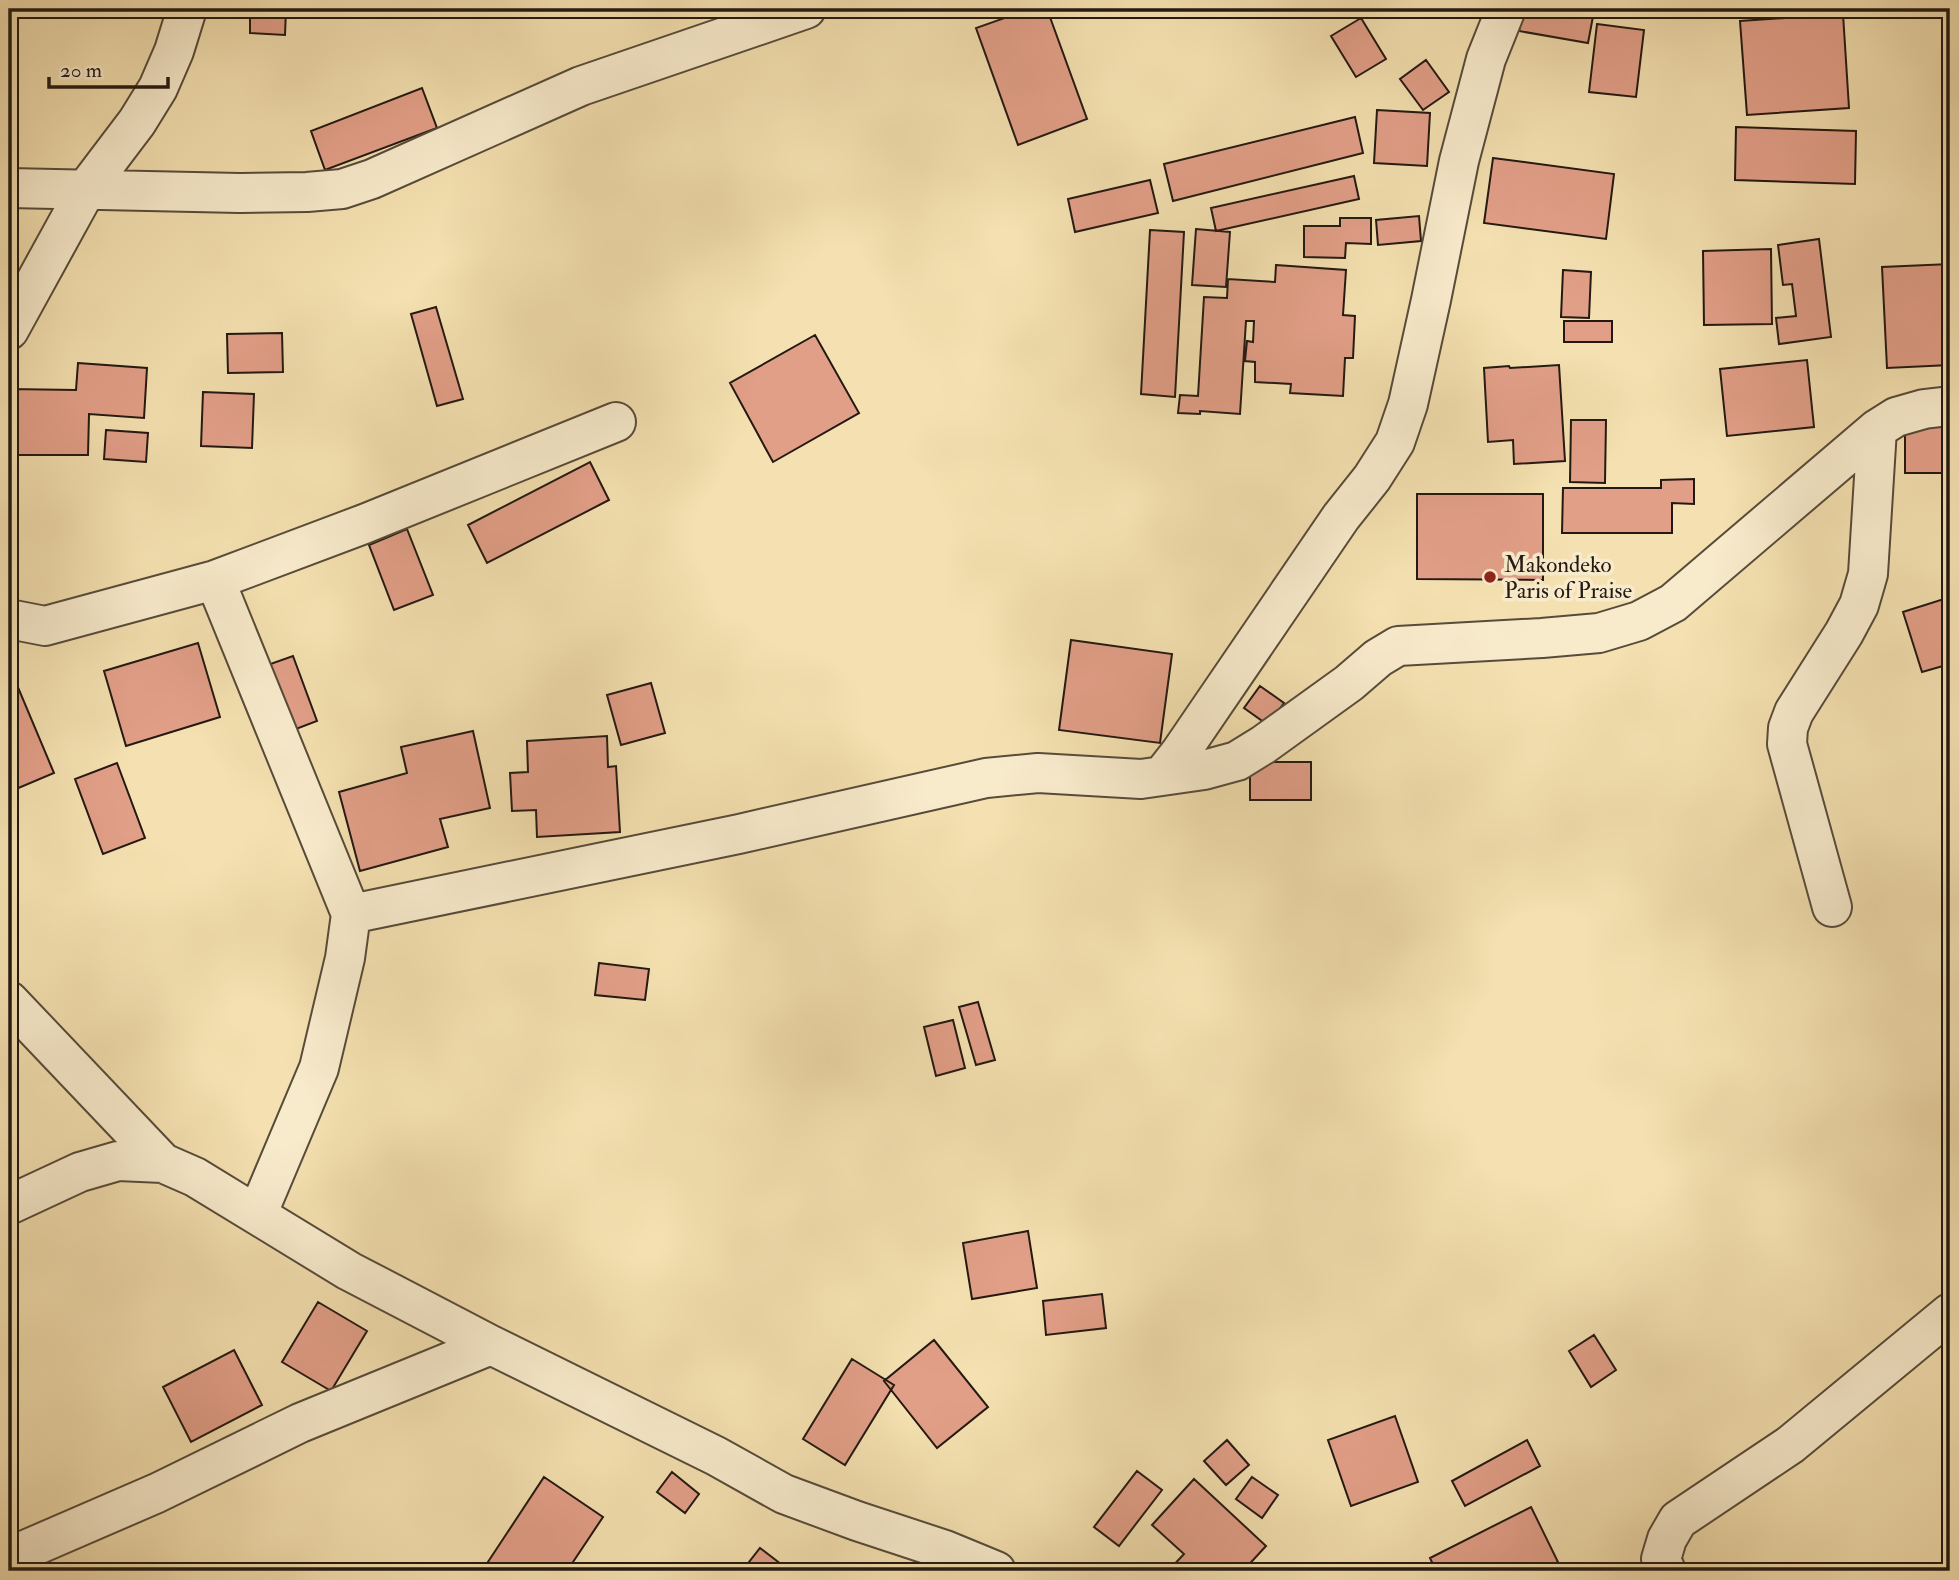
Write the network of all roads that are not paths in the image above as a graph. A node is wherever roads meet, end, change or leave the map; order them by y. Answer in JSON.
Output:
{"nodes":[{"id":1,"x":187,"y":9,"type":"edge"},
{"id":2,"x":806,"y":9,"type":"edge"},
{"id":3,"x":1506,"y":9,"type":"edge"},
{"id":4,"x":9,"y":188,"type":"edge"},
{"id":5,"x":87,"y":188,"type":"junction"},
{"id":6,"x":9,"y":330,"type":"edge"},
{"id":7,"x":1950,"y":406,"type":"edge"},
{"id":8,"x":616,"y":422,"type":"dead end"},
{"id":9,"x":1877,"y":429,"type":"junction"},
{"id":10,"x":215,"y":580,"type":"junction"},
{"id":11,"x":9,"y":619,"type":"edge"},
{"id":12,"x":1162,"y":776,"type":"junction"},
{"id":13,"x":1832,"y":907,"type":"dead end"},
{"id":14,"x":351,"y":914,"type":"junction"},
{"id":15,"x":9,"y":1001,"type":"edge"},
{"id":16,"x":163,"y":1163,"type":"junction"},
{"id":17,"x":9,"y":1205,"type":"edge"},
{"id":18,"x":257,"y":1215,"type":"junction"},
{"id":19,"x":1950,"y":1313,"type":"edge"},
{"id":20,"x":491,"y":1345,"type":"junction"},
{"id":21,"x":9,"y":1557,"type":"edge"},
{"id":22,"x":996,"y":1571,"type":"edge"},
{"id":23,"x":1666,"y":1571,"type":"edge"}],
"edges":[{"from":1,"to":5,"type":"street"},
{"from":2,"to":5,"type":"street"},
{"from":3,"to":12,"type":"street"},
{"from":4,"to":5,"type":"street"},
{"from":5,"to":6,"type":"street"},
{"from":7,"to":9,"type":"street"},
{"from":8,"to":10,"type":"street"},
{"from":9,"to":12,"type":"street"},
{"from":9,"to":13,"type":"street"},
{"from":10,"to":11,"type":"street"},
{"from":10,"to":14,"type":"street"},
{"from":12,"to":14,"type":"street"},
{"from":14,"to":18,"type":"street"},
{"from":15,"to":16,"type":"street"},
{"from":16,"to":17,"type":"street"},
{"from":16,"to":18,"type":"street"},
{"from":18,"to":20,"type":"street"},
{"from":19,"to":23,"type":"street"},
{"from":20,"to":21,"type":"street"},
{"from":20,"to":22,"type":"street"}]}
